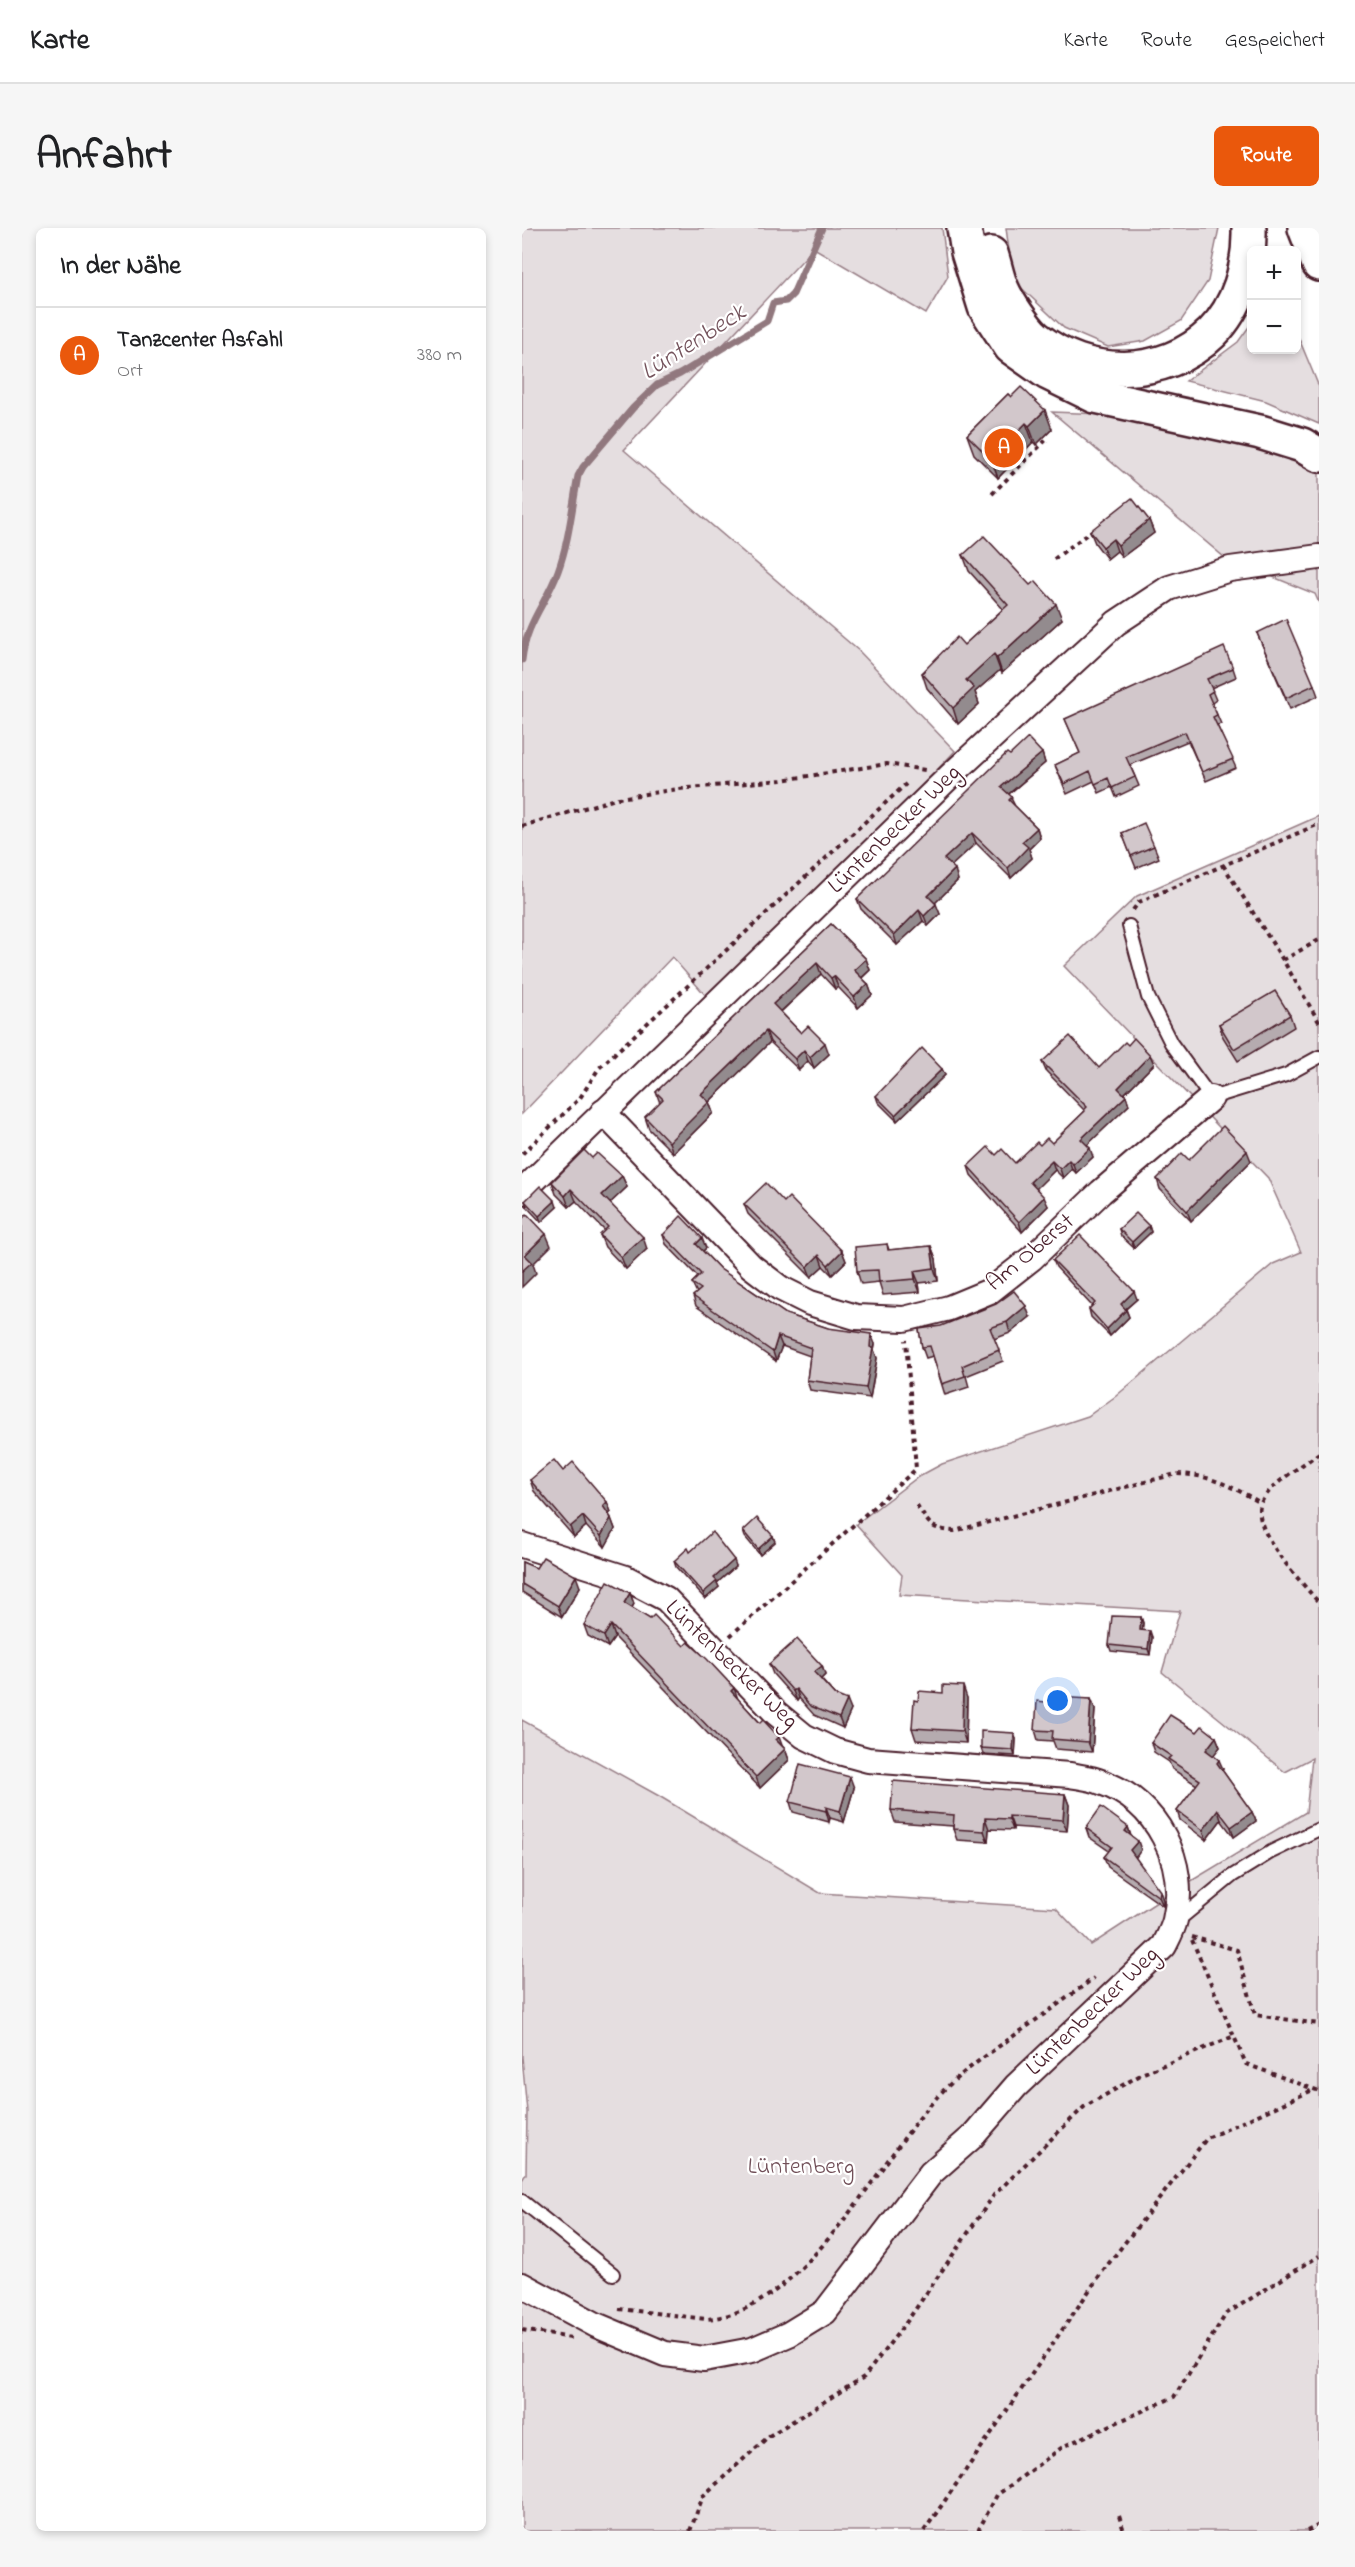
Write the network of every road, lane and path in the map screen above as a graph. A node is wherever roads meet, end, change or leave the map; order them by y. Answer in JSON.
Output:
{"nodes":[{"id":1,"x":964,"y":228,"type":"edge"},
{"id":2,"x":986,"y":228,"type":"edge"},
{"id":3,"x":1249,"y":228,"type":"edge"},
{"id":4,"x":1305,"y":228,"type":"edge"},
{"id":5,"x":1319,"y":264,"type":"edge"},
{"id":6,"x":1046,"y":440,"type":"dead end"},
{"id":7,"x":1319,"y":455,"type":"edge"},
{"id":8,"x":992,"y":494,"type":"dead end"},
{"id":9,"x":1096,"y":528,"type":"edge"},
{"id":10,"x":1319,"y":557,"type":"edge"},
{"id":11,"x":1054,"y":559,"type":"dead end"},
{"id":12,"x":921,"y":775,"type":"dead end"},
{"id":13,"x":913,"y":780,"type":"dead end"},
{"id":14,"x":1319,"y":824,"type":"edge"},
{"id":15,"x":522,"y":826,"type":"edge"},
{"id":16,"x":1223,"y":865,"type":"junction"},
{"id":17,"x":1139,"y":902,"type":"dead end"},
{"id":18,"x":1129,"y":926,"type":"dead end"},
{"id":19,"x":1319,"y":940,"type":"edge"},
{"id":20,"x":1283,"y":960,"type":"junction"},
{"id":21,"x":1319,"y":1022,"type":"edge"},
{"id":22,"x":1319,"y":1057,"type":"edge"},
{"id":23,"x":1211,"y":1098,"type":"junction"},
{"id":24,"x":603,"y":1112,"type":"junction"},
{"id":25,"x":522,"y":1154,"type":"edge"},
{"id":26,"x":522,"y":1192,"type":"edge"},
{"id":27,"x":904,"y":1319,"type":"junction"},
{"id":28,"x":1319,"y":1453,"type":"edge"},
{"id":29,"x":1261,"y":1503,"type":"junction"},
{"id":30,"x":917,"y":1505,"type":"dead end"},
{"id":31,"x":522,"y":1545,"type":"edge"},
{"id":32,"x":1319,"y":1603,"type":"edge"},
{"id":33,"x":716,"y":1649,"type":"junction"},
{"id":34,"x":1319,"y":1829,"type":"edge"},
{"id":35,"x":1175,"y":1922,"type":"junction"},
{"id":36,"x":1098,"y":1976,"type":"dead end"},
{"id":37,"x":1319,"y":2024,"type":"edge"},
{"id":38,"x":1232,"y":2037,"type":"junction"},
{"id":39,"x":1317,"y":2090,"type":"edge"},
{"id":40,"x":522,"y":2201,"type":"edge"},
{"id":41,"x":1319,"y":2256,"type":"edge"},
{"id":42,"x":613,"y":2274,"type":"dead end"},
{"id":43,"x":522,"y":2285,"type":"edge"},
{"id":44,"x":596,"y":2325,"type":"junction"},
{"id":45,"x":522,"y":2330,"type":"edge"},
{"id":46,"x":1119,"y":2516,"type":"dead end"},
{"id":47,"x":1319,"y":2525,"type":"edge"},
{"id":48,"x":690,"y":2531,"type":"edge"},
{"id":49,"x":924,"y":2531,"type":"edge"},
{"id":50,"x":978,"y":2531,"type":"edge"},
{"id":51,"x":1124,"y":2531,"type":"edge"},
{"id":52,"x":1307,"y":2531,"type":"edge"}],
"edges":[{"from":1,"to":7,"type":"highway"},
{"from":2,"to":3,"type":"highway"},
{"from":4,"to":5,"type":"highway"},
{"from":6,"to":8,"type":"path"},
{"from":9,"to":11,"type":"path"},
{"from":10,"to":24,"type":"street","name":"Lüntenbecker Weg"},
{"from":12,"to":15,"type":"path"},
{"from":13,"to":25,"type":"path"},
{"from":14,"to":16,"type":"path"},
{"from":16,"to":17,"type":"path"},
{"from":16,"to":20,"type":"path"},
{"from":18,"to":23,"type":"lane"},
{"from":19,"to":20,"type":"path"},
{"from":20,"to":21,"type":"path"},
{"from":22,"to":23,"type":"lane"},
{"from":23,"to":27,"type":"street","name":"Am Oberst"},
{"from":24,"to":26,"type":"street","name":"Lüntenbecker Weg"},
{"from":24,"to":27,"type":"street","name":"Am Oberst"},
{"from":27,"to":33,"type":"path"},
{"from":28,"to":29,"type":"path"},
{"from":29,"to":30,"type":"path"},
{"from":29,"to":32,"type":"path"},
{"from":31,"to":33,"type":"street","name":"Lüntenbecker Weg"},
{"from":33,"to":35,"type":"street","name":"Lüntenbecker Weg"},
{"from":34,"to":35,"type":"lane"},
{"from":35,"to":44,"type":"street","name":"Lüntenbecker Weg"},
{"from":36,"to":44,"type":"path"},
{"from":37,"to":38,"type":"path"},
{"from":38,"to":39,"type":"path"},
{"from":38,"to":48,"type":"path"},
{"from":39,"to":49,"type":"path"},
{"from":40,"to":42,"type":"lane"},
{"from":41,"to":50,"type":"path"},
{"from":43,"to":44,"type":"street","name":"Lüntenbecker Weg"},
{"from":44,"to":45,"type":"path"},
{"from":46,"to":51,"type":"path"},
{"from":47,"to":52,"type":"path"}]}
